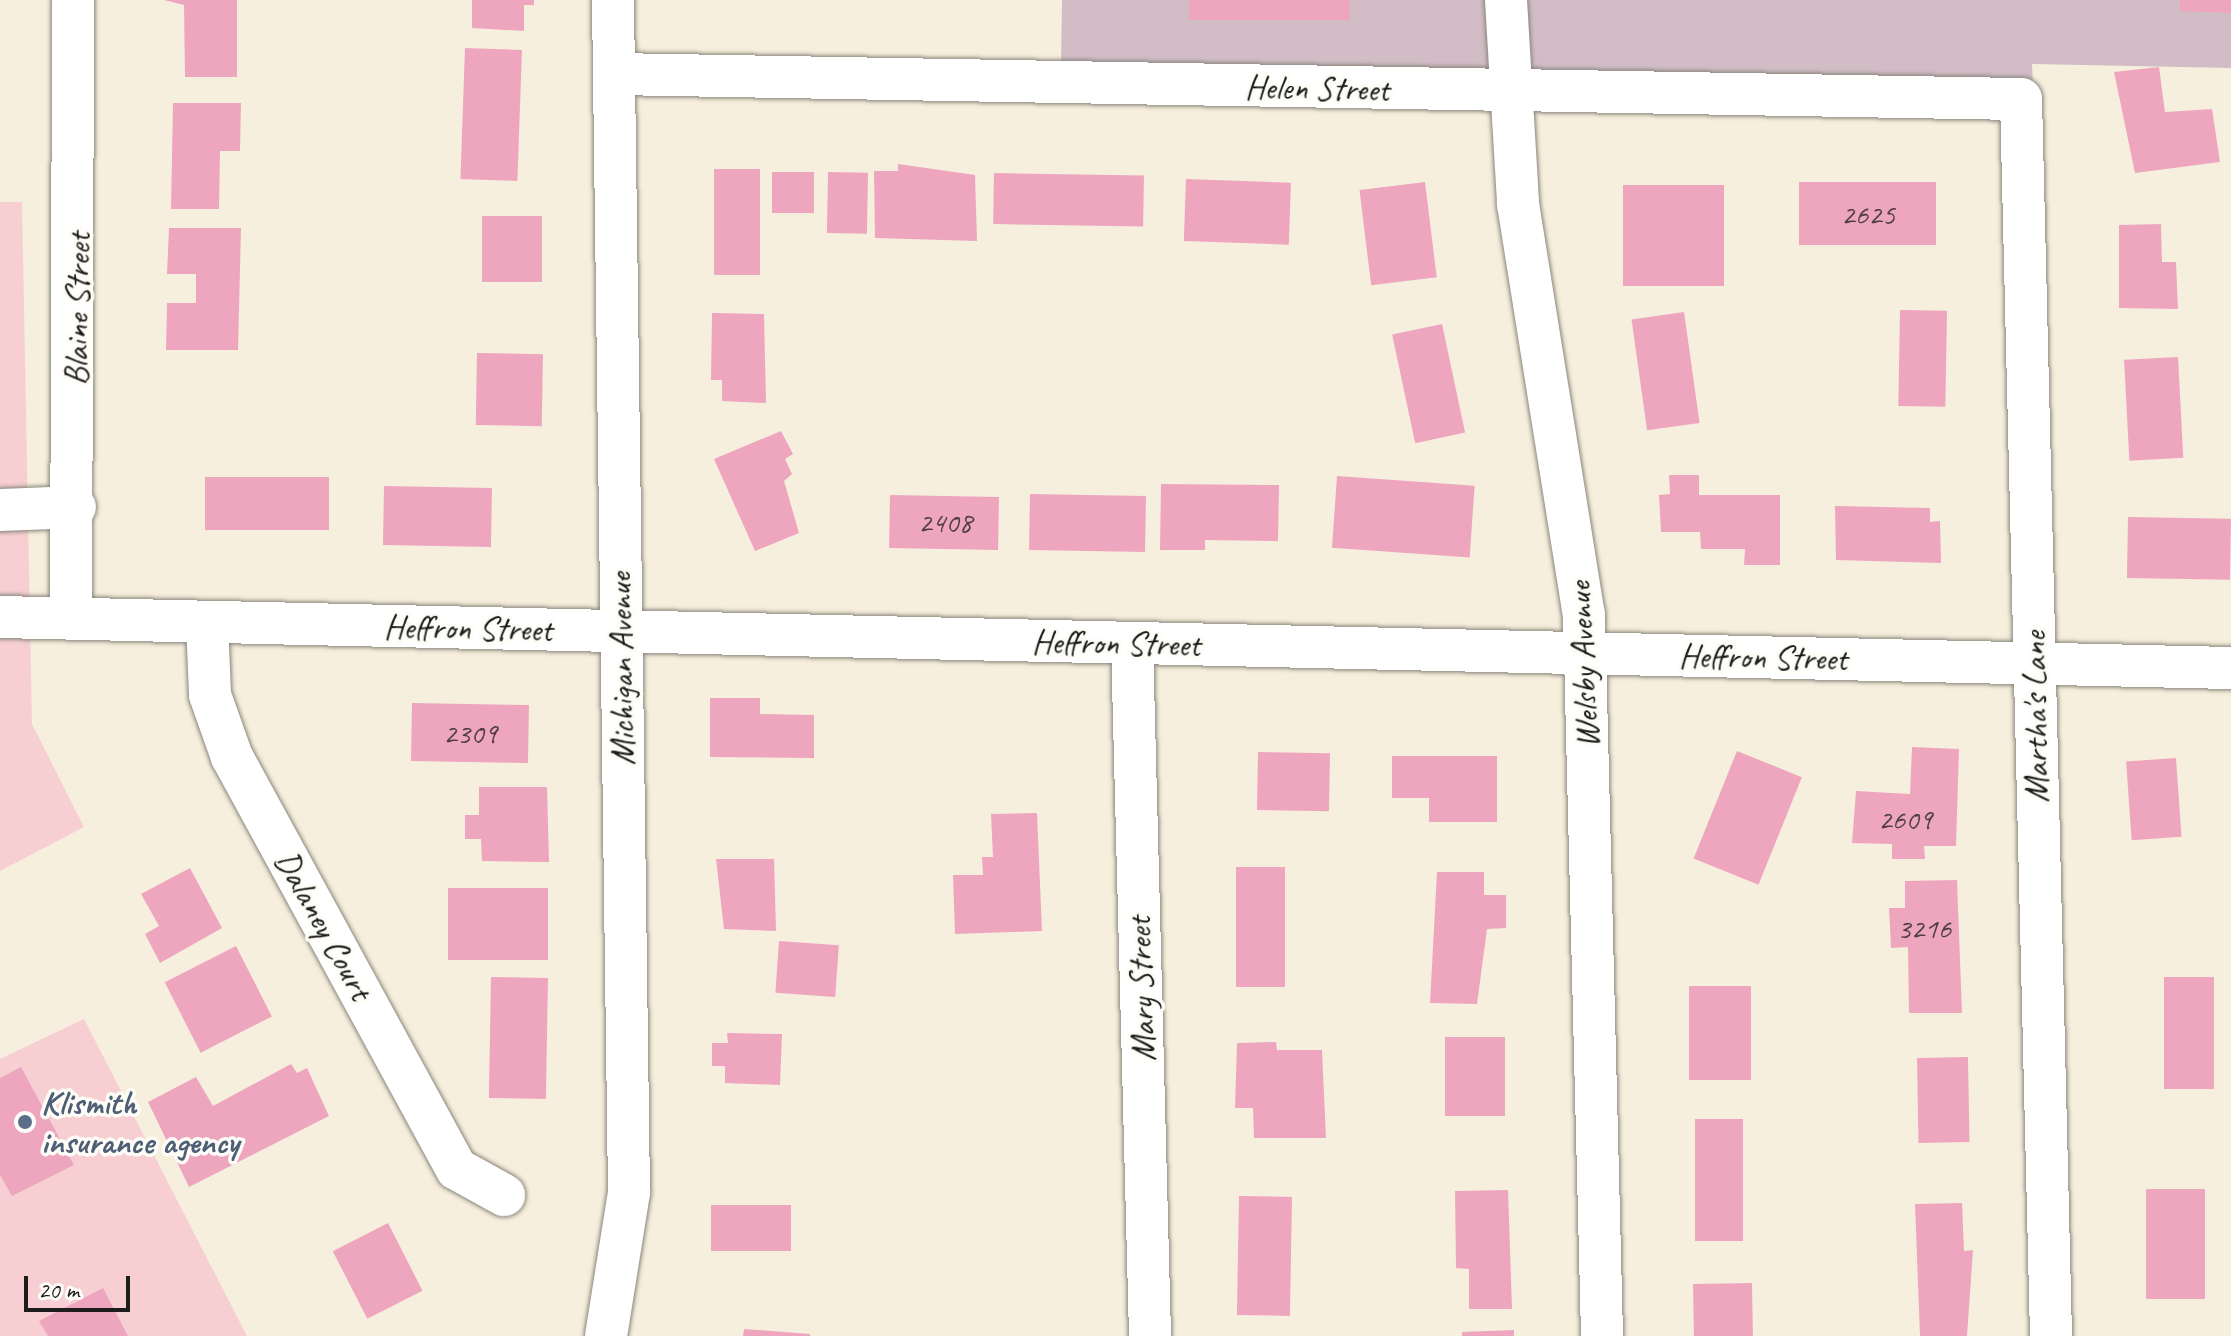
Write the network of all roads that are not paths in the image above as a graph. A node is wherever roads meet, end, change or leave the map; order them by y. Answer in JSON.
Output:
{"nodes":[{"id":1,"x":73,"y":0,"type":"edge"},
{"id":2,"x":613,"y":0,"type":"edge"},
{"id":3,"x":1506,"y":0,"type":"edge"},
{"id":4,"x":614,"y":74,"type":"junction"},
{"id":5,"x":1507,"y":92,"type":"junction"},
{"id":6,"x":2021,"y":99,"type":"joint"},
{"id":7,"x":75,"y":507,"type":"junction"},
{"id":8,"x":0,"y":510,"type":"edge"},
{"id":9,"x":0,"y":617,"type":"edge"},
{"id":10,"x":71,"y":619,"type":"junction"},
{"id":11,"x":207,"y":622,"type":"junction"},
{"id":12,"x":619,"y":631,"type":"junction"},
{"id":13,"x":1132,"y":643,"type":"junction"},
{"id":14,"x":1586,"y":653,"type":"junction"},
{"id":15,"x":2034,"y":664,"type":"junction"},
{"id":16,"x":2231,"y":668,"type":"edge"},
{"id":17,"x":504,"y":1195,"type":"dead end"},
{"id":18,"x":606,"y":1336,"type":"edge"},
{"id":19,"x":1150,"y":1336,"type":"edge"},
{"id":20,"x":1602,"y":1336,"type":"edge"},
{"id":21,"x":2051,"y":1336,"type":"edge"}],
"edges":[{"from":1,"to":7,"type":"street","name":"Blaine Street"},
{"from":2,"to":4,"type":"street","name":"Michigan Avenue"},
{"from":3,"to":5,"type":"street","name":"Welsby Avenue"},
{"from":4,"to":5,"type":"street","name":"Helen Street"},
{"from":4,"to":12,"type":"street","name":"Michigan Avenue"},
{"from":5,"to":6,"type":"street","name":"Helen Street"},
{"from":5,"to":14,"type":"street","name":"Welsby Avenue"},
{"from":6,"to":15,"type":"street","name":"Martha's Lane"},
{"from":7,"to":8,"type":"street"},
{"from":7,"to":10,"type":"street","name":"Blaine Street"},
{"from":9,"to":10,"type":"street","name":"Heffron Street"},
{"from":10,"to":11,"type":"street","name":"Heffron Street"},
{"from":11,"to":12,"type":"street","name":"Heffron Street"},
{"from":11,"to":17,"type":"street","name":"Dalaney Court"},
{"from":12,"to":13,"type":"street","name":"Heffron Street"},
{"from":12,"to":18,"type":"street","name":"Michigan Avenue"},
{"from":13,"to":14,"type":"street","name":"Heffron Street"},
{"from":13,"to":19,"type":"street","name":"Mary Street"},
{"from":14,"to":15,"type":"street","name":"Heffron Street"},
{"from":14,"to":20,"type":"street","name":"Welsby Avenue"},
{"from":15,"to":16,"type":"street","name":"Heffron Street"},
{"from":15,"to":21,"type":"street","name":"Martha's Lane"}]}
